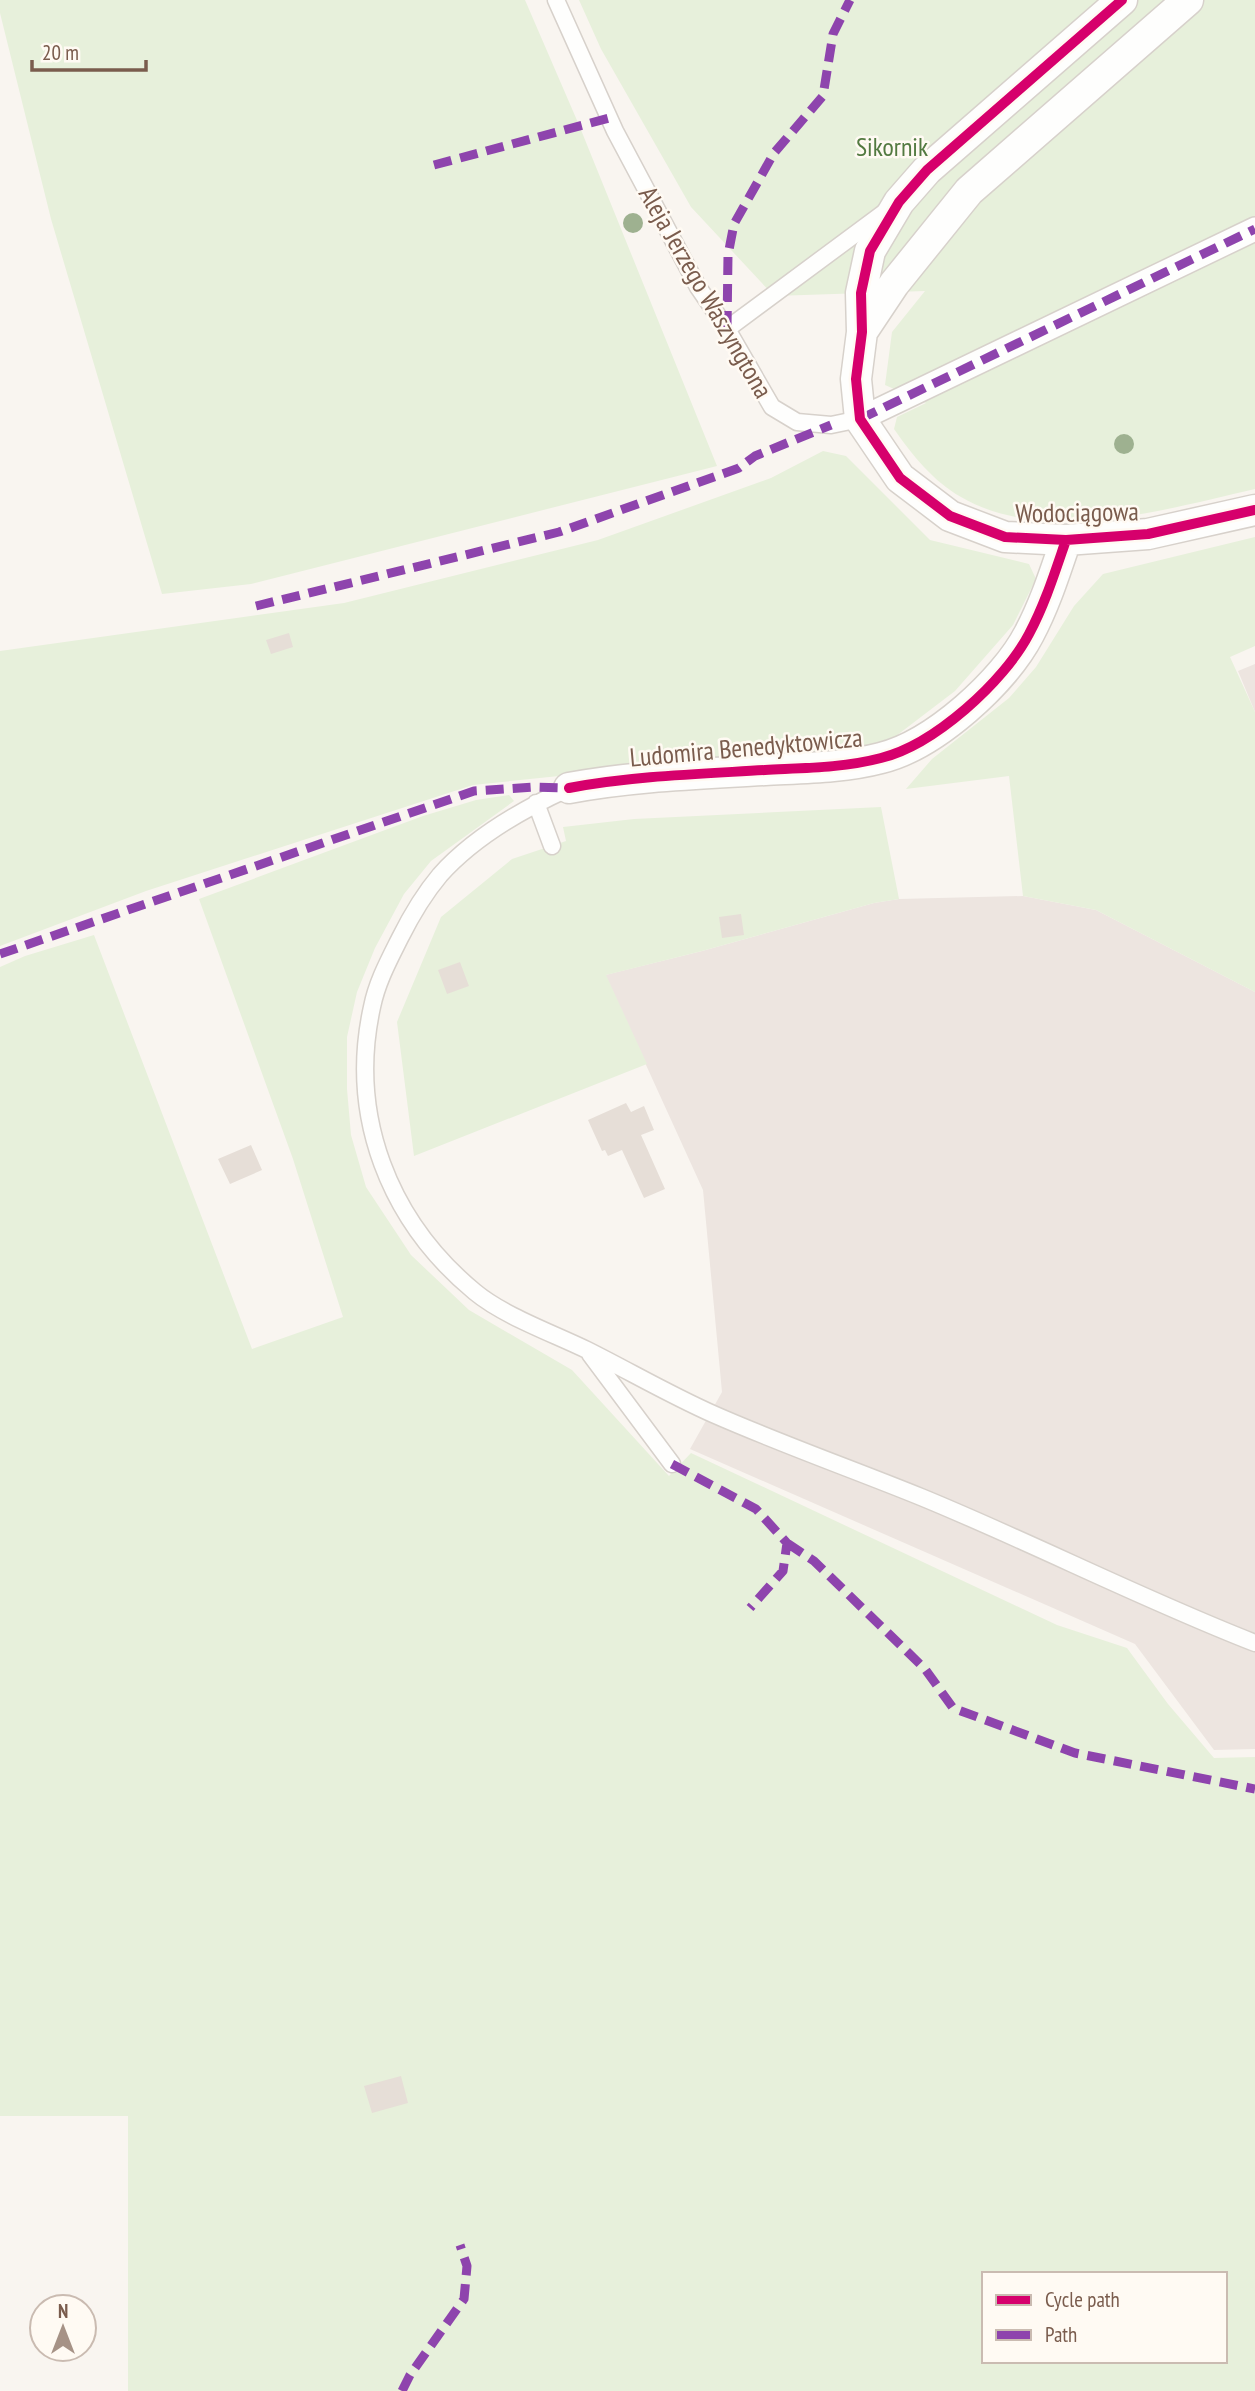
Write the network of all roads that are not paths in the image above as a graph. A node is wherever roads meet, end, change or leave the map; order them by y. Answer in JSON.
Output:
{"nodes":[{"id":1,"x":556,"y":0,"type":"edge"},
{"id":2,"x":1122,"y":0,"type":"edge"},
{"id":3,"x":1188,"y":0,"type":"edge"},
{"id":4,"x":899,"y":202,"type":"junction"},
{"id":5,"x":1255,"y":229,"type":"edge"},
{"id":6,"x":727,"y":329,"type":"junction"},
{"id":7,"x":862,"y":332,"type":"junction"},
{"id":8,"x":860,"y":419,"type":"junction"},
{"id":9,"x":1255,"y":510,"type":"edge"},
{"id":10,"x":1066,"y":540,"type":"junction"},
{"id":11,"x":569,"y":788,"type":"joint"},
{"id":12,"x":536,"y":803,"type":"junction"},
{"id":13,"x":552,"y":846,"type":"dead end"},
{"id":14,"x":588,"y":1351,"type":"junction"},
{"id":15,"x":672,"y":1464,"type":"dead end"},
{"id":16,"x":1255,"y":1643,"type":"edge"}],
"edges":[{"from":1,"to":6,"type":"lane","name":"Aleja Jerzego Waszyngtona"},
{"from":2,"to":4,"type":"street"},
{"from":3,"to":7,"type":"street"},
{"from":4,"to":6,"type":"lane"},
{"from":4,"to":7,"type":"street"},
{"from":5,"to":8,"type":"street","name":"Aleja Jerzego Waszyngtona"},
{"from":6,"to":8,"type":"lane","name":"Aleja Jerzego Waszyngtona"},
{"from":7,"to":8,"type":"street"},
{"from":8,"to":10,"type":"street","name":"Wodociągowa"},
{"from":9,"to":10,"type":"street","name":"Wodociągowa"},
{"from":10,"to":11,"type":"street","name":"Ludomira Benedyktowicza"},
{"from":11,"to":12,"type":"lane"},
{"from":12,"to":13,"type":"lane"},
{"from":12,"to":14,"type":"lane"},
{"from":14,"to":15,"type":"lane"},
{"from":14,"to":16,"type":"lane"}]}
